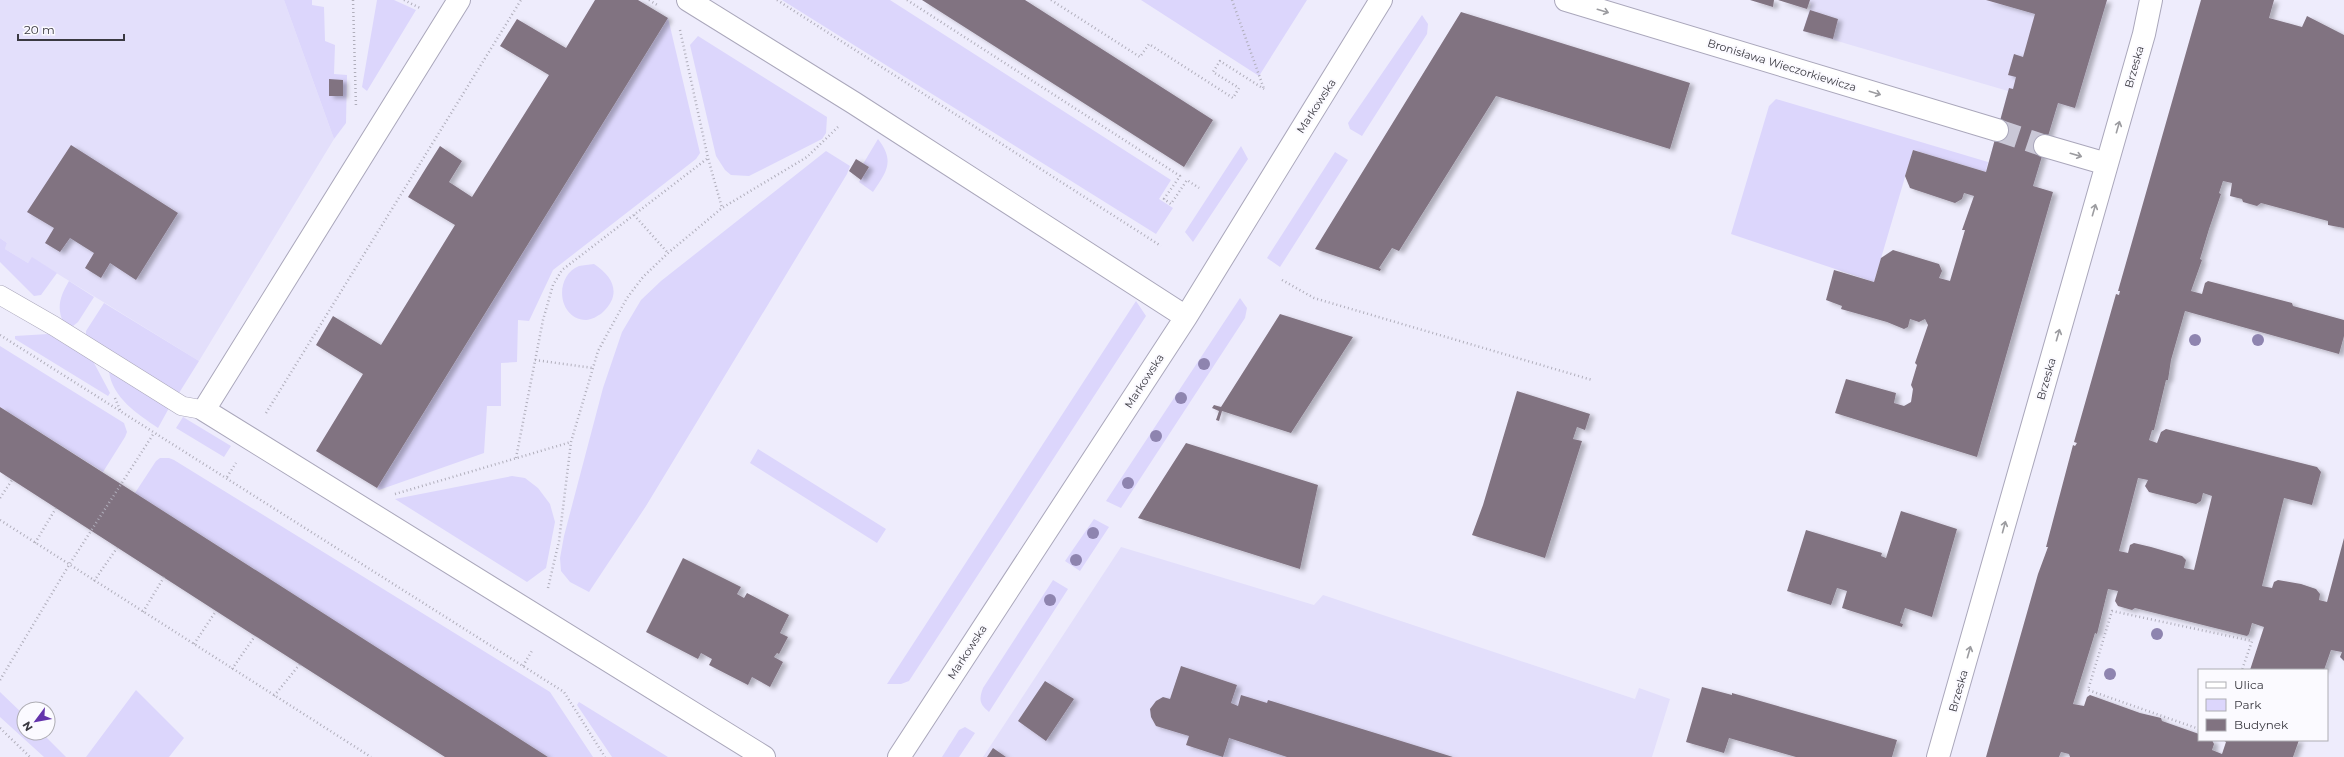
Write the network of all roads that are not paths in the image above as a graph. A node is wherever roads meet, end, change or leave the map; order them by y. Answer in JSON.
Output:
{"nodes":[{"id":1,"x":459,"y":0,"type":"edge"},
{"id":2,"x":688,"y":0,"type":"edge"},
{"id":3,"x":1381,"y":0,"type":"edge"},
{"id":4,"x":1566,"y":0,"type":"edge"},
{"id":5,"x":2151,"y":0,"type":"edge"},
{"id":6,"x":1998,"y":130,"type":"tunnel mouth"},
{"id":7,"x":2045,"y":146,"type":"tunnel mouth"},
{"id":8,"x":2107,"y":164,"type":"junction"},
{"id":9,"x":0,"y":295,"type":"edge"},
{"id":10,"x":1186,"y":317,"type":"junction"},
{"id":11,"x":204,"y":410,"type":"junction"},
{"id":12,"x":764,"y":757,"type":"edge"},
{"id":13,"x":899,"y":757,"type":"edge"},
{"id":14,"x":1938,"y":757,"type":"edge"}],
"edges":[{"from":1,"to":11,"type":"street"},
{"from":2,"to":10,"type":"street"},
{"from":3,"to":10,"type":"street","name":"Markowska"},
{"from":4,"to":6,"type":"street","name":"Bronisława Wieczorkiewicza","one_way":true},
{"from":8,"to":5,"type":"street","name":"Brzeska","one_way":true},
{"from":7,"to":8,"type":"street","one_way":true},
{"from":14,"to":8,"type":"street","name":"Brzeska","one_way":true},
{"from":9,"to":11,"type":"lane"},
{"from":10,"to":13,"type":"street","name":"Markowska"},
{"from":11,"to":12,"type":"street"}]}
